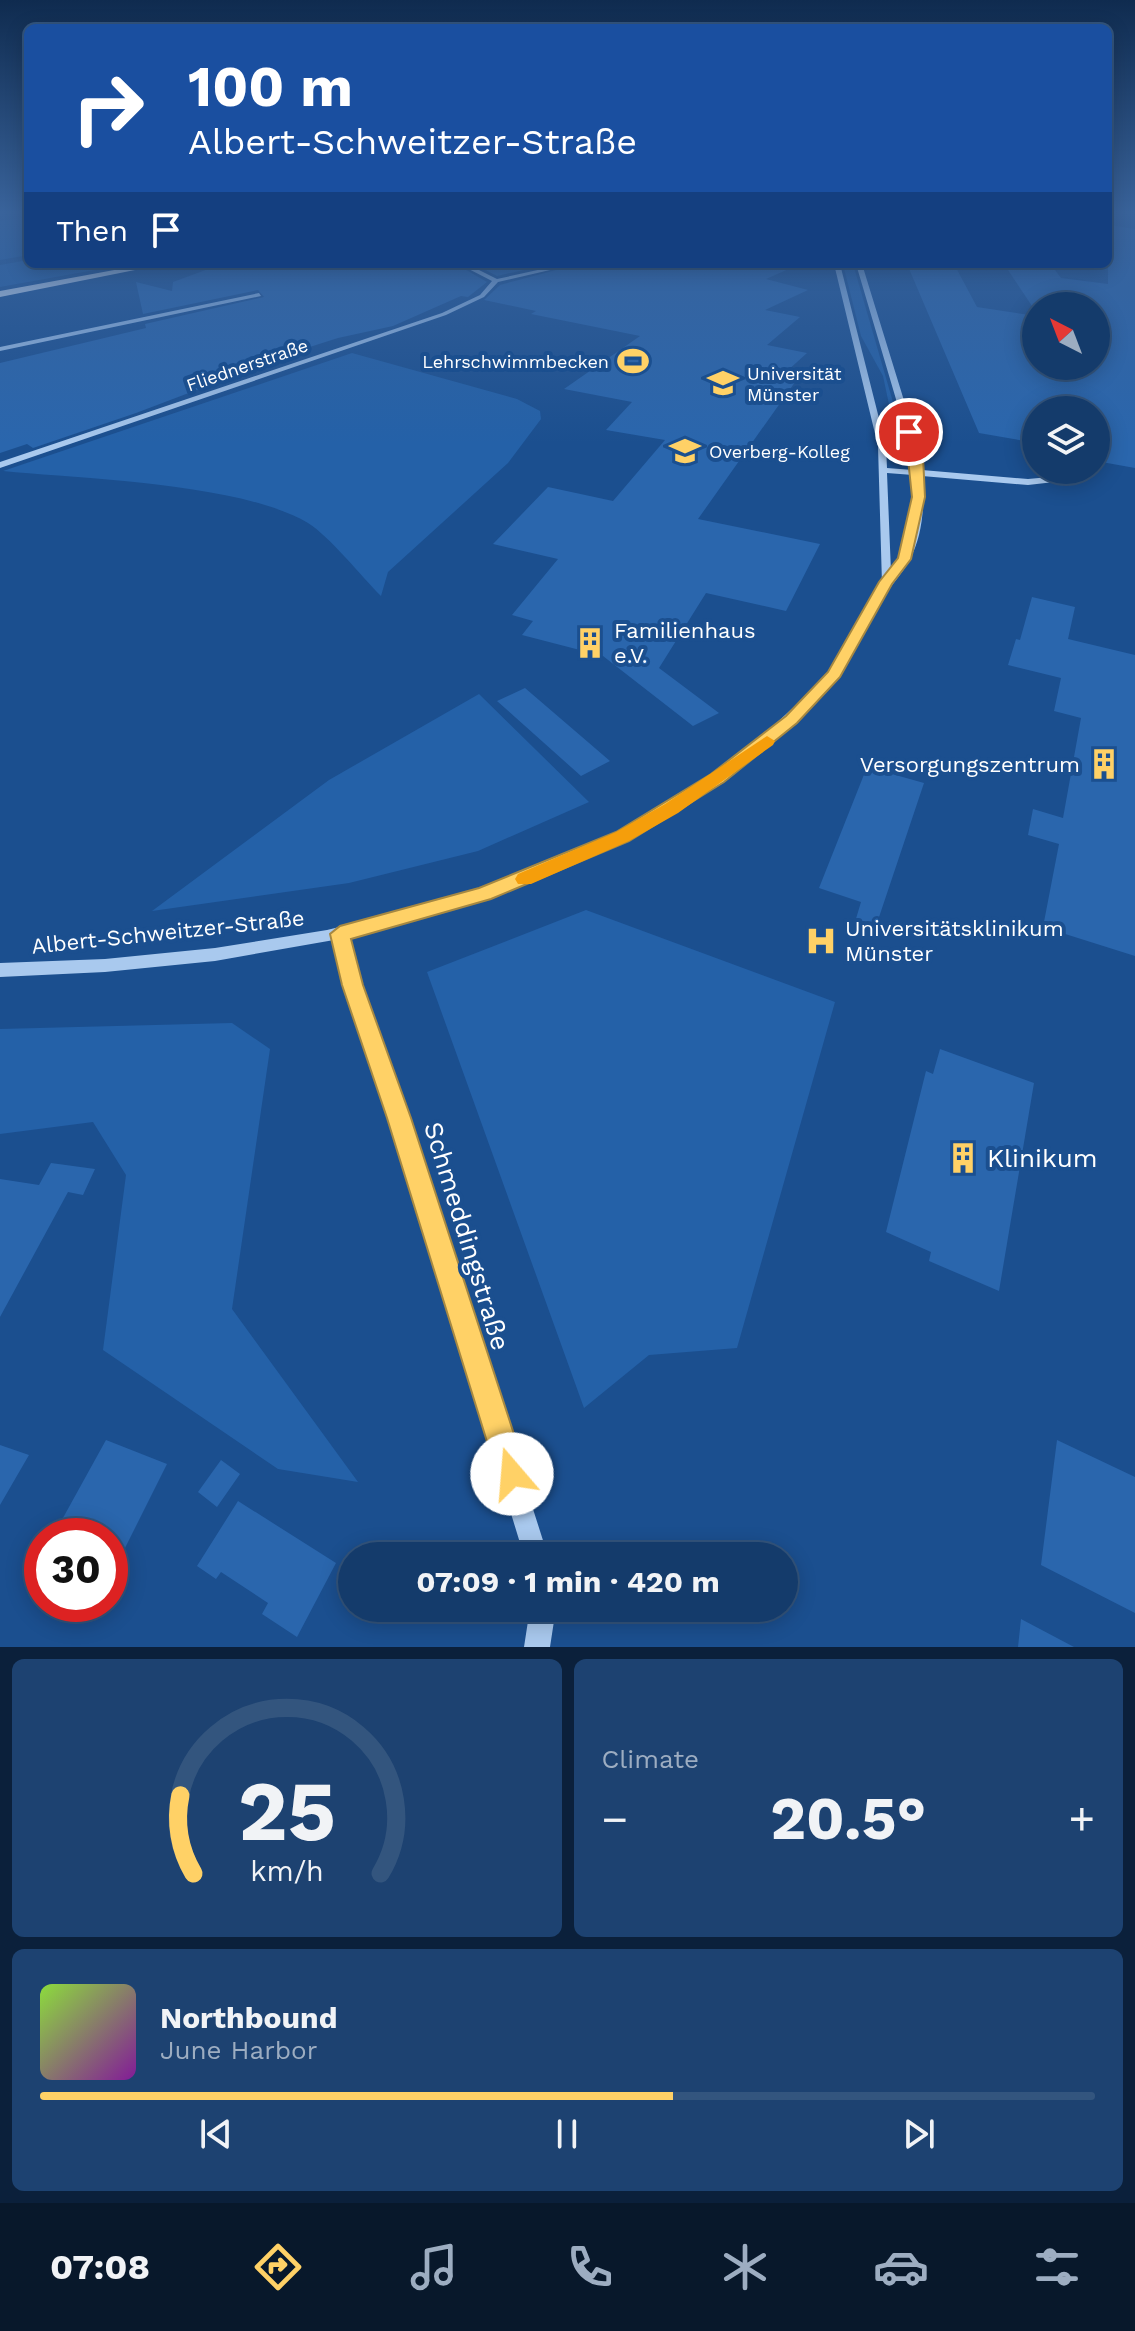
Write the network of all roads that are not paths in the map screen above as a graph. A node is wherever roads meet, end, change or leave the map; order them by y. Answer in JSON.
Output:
{"nodes":[{"id":1,"x":28,"y":289,"type":"edge"},
{"id":2,"x":489,"y":289,"type":"edge"},
{"id":3,"x":843,"y":289,"type":"edge"},
{"id":4,"x":866,"y":289,"type":"edge"},
{"id":5,"x":0,"y":294,"type":"edge"},
{"id":6,"x":259,"y":295,"type":"dead end"},
{"id":7,"x":0,"y":349,"type":"edge"},
{"id":8,"x":0,"y":465,"type":"edge"},
{"id":9,"x":883,"y":470,"type":"junction"},
{"id":10,"x":918,"y":473,"type":"junction"},
{"id":11,"x":1022,"y":482,"type":"edge"},
{"id":12,"x":886,"y":582,"type":"junction"},
{"id":13,"x":340,"y":934,"type":"junction"},
{"id":14,"x":0,"y":970,"type":"edge"},
{"id":15,"x":532,"y":1542,"type":"edge"},
{"id":16,"x":541,"y":1622,"type":"edge"},
{"id":17,"x":537,"y":1647,"type":"edge"}],
"edges":[{"from":1,"to":5,"type":"main road"},
{"from":2,"to":8,"type":"street","name":"Fliednerstraße"},
{"from":3,"to":9,"type":"street"},
{"from":4,"to":10,"type":"street","name":"Albert-Schweitzer-Straße"},
{"from":6,"to":7,"type":"street"},
{"from":9,"to":10,"type":"street"},
{"from":9,"to":12,"type":"street"},
{"from":10,"to":11,"type":"street"},
{"from":10,"to":12,"type":"street","name":"Albert-Schweitzer-Straße"},
{"from":12,"to":13,"type":"street","name":"Albert-Schweitzer-Straße"},
{"from":13,"to":14,"type":"street","name":"Albert-Schweitzer-Straße"},
{"from":13,"to":15,"type":"street","name":"Schmeddingstraße"},
{"from":16,"to":17,"type":"street"}]}
